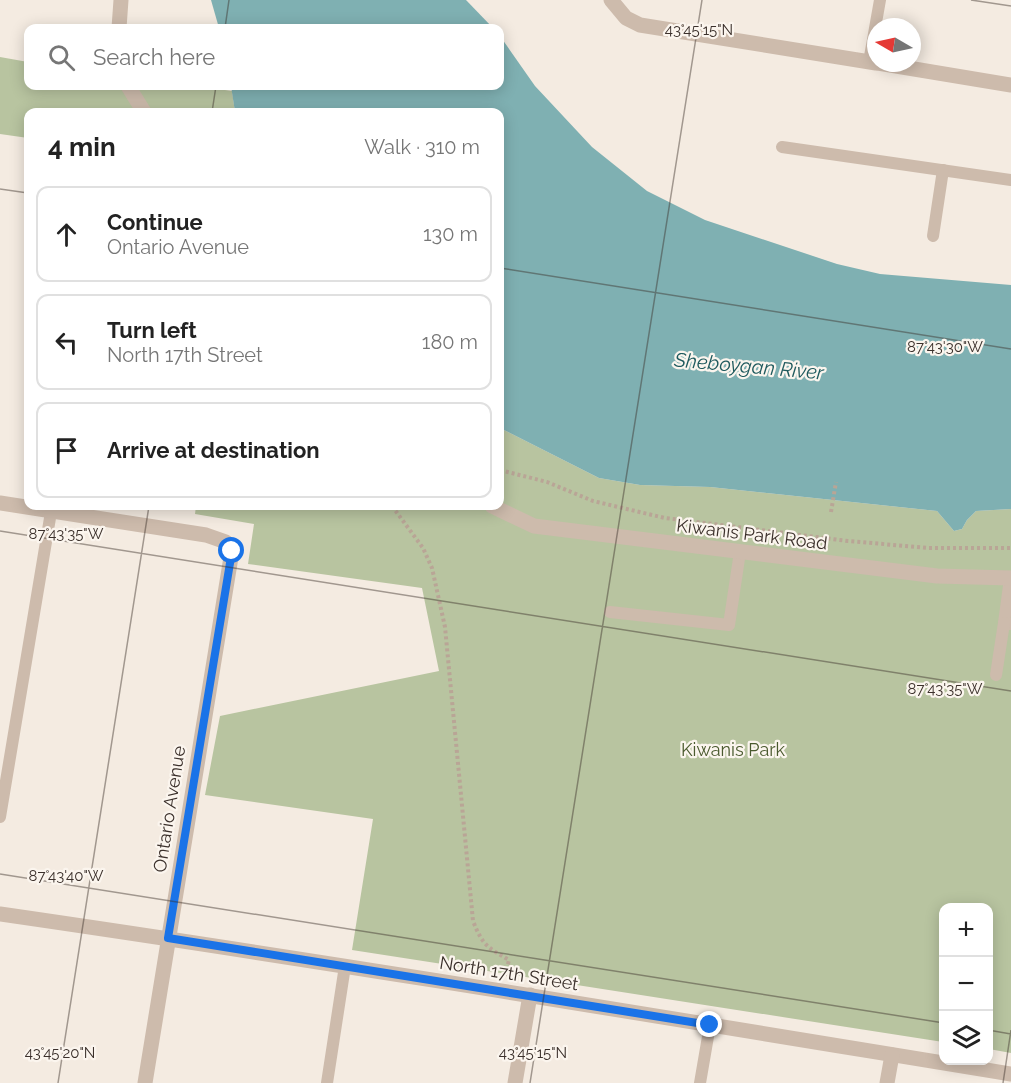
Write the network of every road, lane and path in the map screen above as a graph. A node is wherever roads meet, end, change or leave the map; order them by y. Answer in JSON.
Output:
{"nodes":[{"id":1,"x":121,"y":0,"type":"edge"},
{"id":2,"x":879,"y":0,"type":"edge"},
{"id":3,"x":612,"y":2,"type":"edge"},
{"id":4,"x":878,"y":18,"type":"edge"},
{"id":5,"x":119,"y":24,"type":"edge"},
{"id":6,"x":867,"y":61,"type":"edge"},
{"id":7,"x":921,"y":70,"type":"edge"},
{"id":8,"x":1011,"y":84,"type":"edge"},
{"id":9,"x":130,"y":90,"type":"edge"},
{"id":10,"x":142,"y":108,"type":"edge"},
{"id":11,"x":782,"y":147,"type":"dead end"},
{"id":12,"x":943,"y":170,"type":"junction"},
{"id":13,"x":1011,"y":180,"type":"edge"},
{"id":14,"x":933,"y":236,"type":"dead end"},
{"id":15,"x":504,"y":471,"type":"edge"},
{"id":16,"x":836,"y":482,"type":"dead end"},
{"id":17,"x":0,"y":503,"type":"edge"},
{"id":18,"x":24,"y":505,"type":"edge"},
{"id":19,"x":51,"y":510,"type":"edge"},
{"id":20,"x":62,"y":510,"type":"edge"},
{"id":21,"x":395,"y":510,"type":"edge"},
{"id":22,"x":500,"y":510,"type":"edge"},
{"id":23,"x":831,"y":512,"type":"dead end"},
{"id":24,"x":1011,"y":548,"type":"edge"},
{"id":25,"x":740,"y":552,"type":"junction"},
{"id":26,"x":1011,"y":578,"type":"edge"},
{"id":27,"x":610,"y":612,"type":"dead end"},
{"id":28,"x":1008,"y":623,"type":"edge"},
{"id":29,"x":996,"y":675,"type":"dead end"},
{"id":30,"x":0,"y":817,"type":"edge"},
{"id":31,"x":0,"y":914,"type":"edge"},
{"id":32,"x":168,"y":938,"type":"junction"},
{"id":33,"x":345,"y":966,"type":"junction"},
{"id":34,"x":501,"y":991,"type":"junction"},
{"id":35,"x":530,"y":995,"type":"junction"},
{"id":36,"x":710,"y":1025,"type":"junction"},
{"id":37,"x":892,"y":1055,"type":"junction"},
{"id":38,"x":1011,"y":1074,"type":"edge"},
{"id":39,"x":145,"y":1083,"type":"edge"},
{"id":40,"x":327,"y":1083,"type":"edge"},
{"id":41,"x":515,"y":1083,"type":"edge"},
{"id":42,"x":700,"y":1083,"type":"edge"},
{"id":43,"x":887,"y":1083,"type":"edge"}],
"edges":[{"from":1,"to":5,"type":"street"},
{"from":2,"to":4,"type":"lane"},
{"from":3,"to":6,"type":"street"},
{"from":7,"to":8,"type":"street"},
{"from":9,"to":10,"type":"street"},
{"from":11,"to":12,"type":"lane"},
{"from":12,"to":13,"type":"lane"},
{"from":12,"to":14,"type":"lane"},
{"from":15,"to":24,"type":"path"},
{"from":16,"to":23,"type":"path"},
{"from":17,"to":18,"type":"street"},
{"from":19,"to":30,"type":"lane"},
{"from":20,"to":32,"type":"street","name":"Ontario Avenue"},
{"from":21,"to":34,"type":"path"},
{"from":22,"to":25,"type":"street","name":"Kiwanis Park Road"},
{"from":25,"to":26,"type":"street","name":"Kiwanis Park Road"},
{"from":25,"to":27,"type":"lane"},
{"from":26,"to":28,"type":"lane"},
{"from":28,"to":29,"type":"lane"},
{"from":31,"to":32,"type":"street","name":"North 17th Street"},
{"from":32,"to":33,"type":"street","name":"North 17th Street"},
{"from":32,"to":39,"type":"street","name":"Ontario Avenue"},
{"from":33,"to":34,"type":"street","name":"North 17th Street"},
{"from":33,"to":40,"type":"lane"},
{"from":34,"to":35,"type":"street","name":"North 17th Street"},
{"from":35,"to":36,"type":"street","name":"North 17th Street"},
{"from":35,"to":41,"type":"street"},
{"from":36,"to":37,"type":"street","name":"North 17th Street"},
{"from":36,"to":42,"type":"lane"},
{"from":37,"to":38,"type":"street","name":"North 17th Street"},
{"from":37,"to":43,"type":"street"}]}
